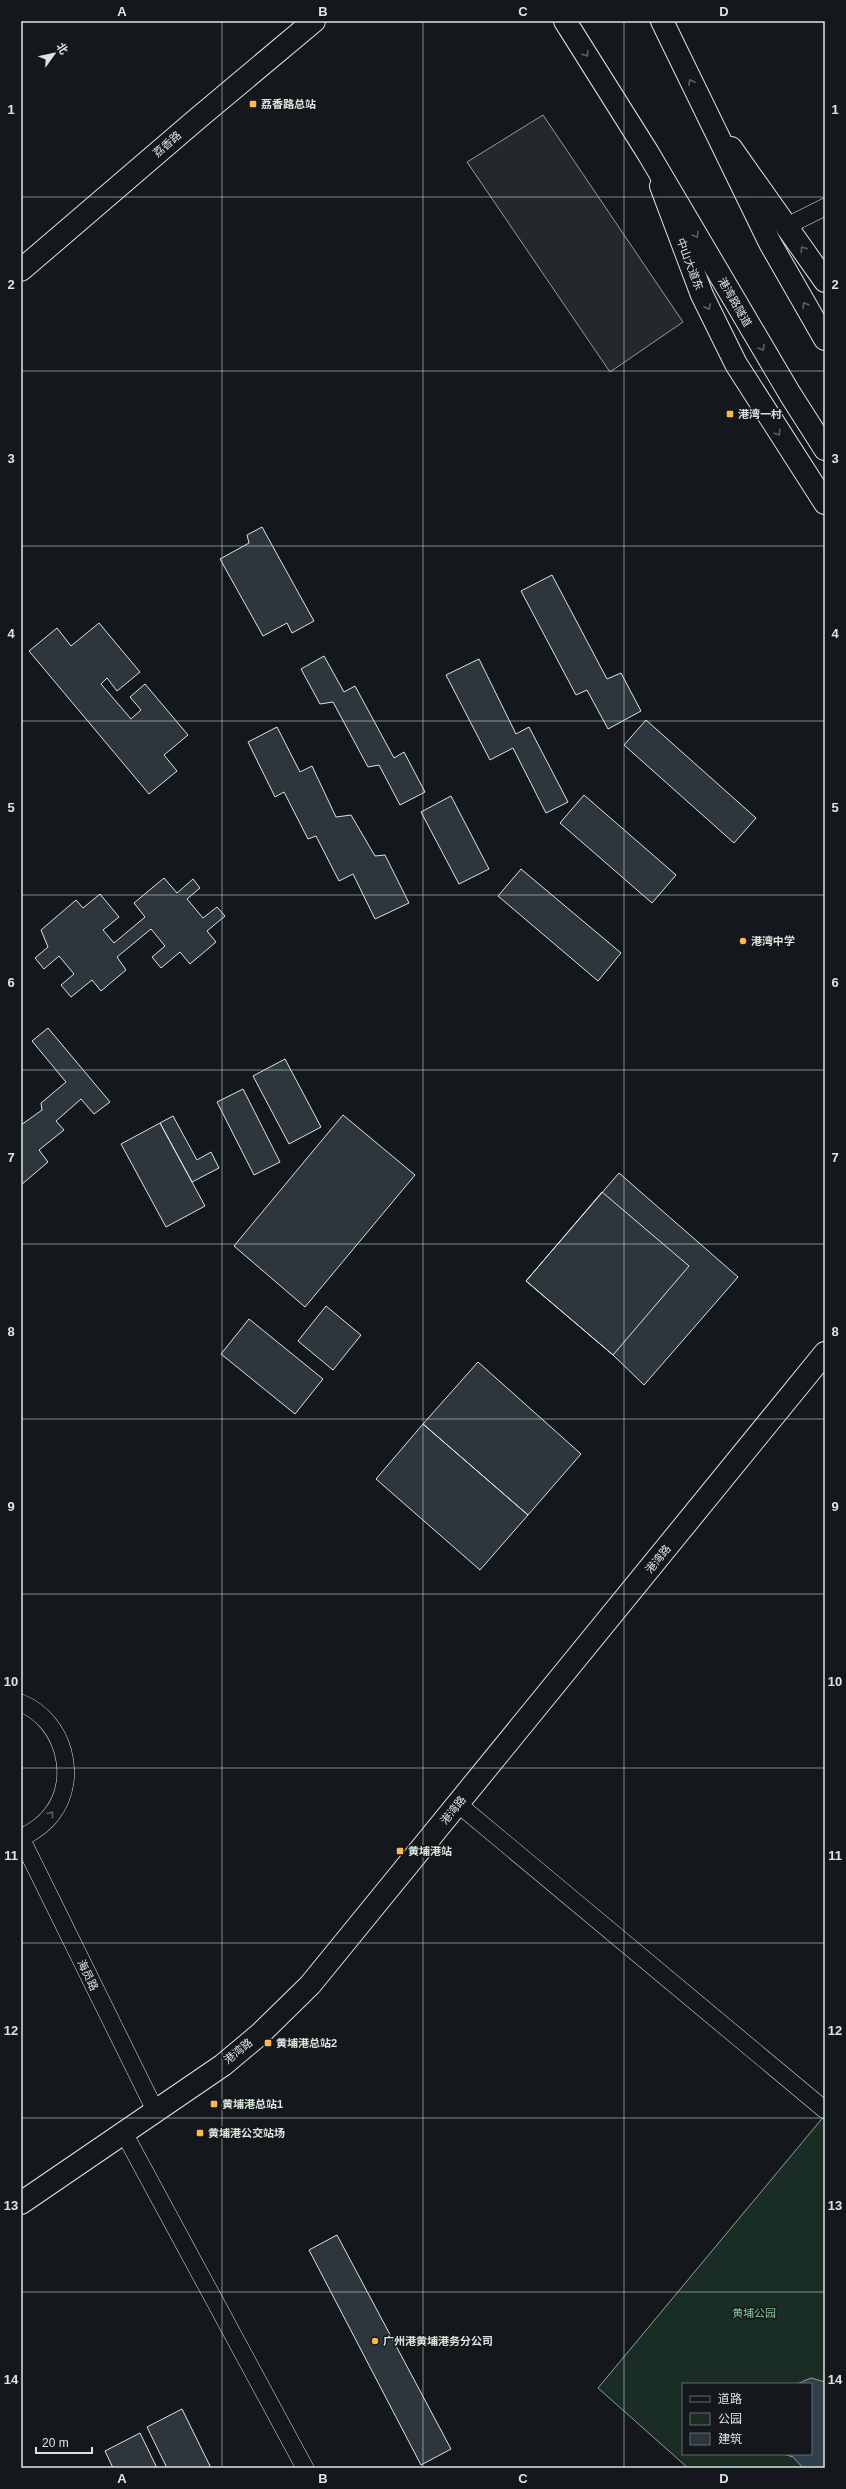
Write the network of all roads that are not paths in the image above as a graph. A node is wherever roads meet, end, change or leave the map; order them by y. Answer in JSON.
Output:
{"nodes":[{"id":1,"x":314,"y":21,"type":"edge"},
{"id":2,"x":565,"y":21,"type":"edge"},
{"id":3,"x":662,"y":21,"type":"edge"},
{"id":4,"x":708,"y":117,"type":"junction"},
{"id":5,"x":648,"y":153,"type":"junction"},
{"id":6,"x":825,"y":207,"type":"edge"},
{"id":7,"x":787,"y":226,"type":"junction"},
{"id":8,"x":21,"y":270,"type":"edge"},
{"id":9,"x":825,"y":281,"type":"edge"},
{"id":10,"x":825,"y":339,"type":"edge"},
{"id":11,"x":825,"y":449,"type":"edge"},
{"id":12,"x":825,"y":503,"type":"edge"},
{"id":13,"x":825,"y":1353,"type":"edge"},
{"id":14,"x":21,"y":1703,"type":"edge"},
{"id":15,"x":458,"y":1804,"type":"junction"},
{"id":16,"x":21,"y":1838,"type":"edge"},
{"id":17,"x":825,"y":2110,"type":"edge"},
{"id":18,"x":156,"y":2112,"type":"junction"},
{"id":19,"x":124,"y":2133,"type":"junction"},
{"id":20,"x":21,"y":2203,"type":"edge"},
{"id":21,"x":305,"y":2468,"type":"edge"}],
"edges":[{"from":1,"to":8,"type":"main road","name":"荔香路"},
{"from":2,"to":5,"type":"main road","name":"中山大道东","one_way":true},
{"from":4,"to":3,"type":"main road","one_way":true},
{"from":4,"to":7,"type":"main road"},
{"from":10,"to":4,"type":"main road","one_way":true},
{"from":5,"to":11,"type":"main road","name":"港湾路隧道","one_way":true},
{"from":5,"to":12,"type":"main road","name":"中山大道东","one_way":true},
{"from":6,"to":7,"type":"street"},
{"from":9,"to":7,"type":"main road","one_way":true},
{"from":13,"to":15,"type":"main road","name":"港湾路"},
{"from":16,"to":14,"type":"street","one_way":true},
{"from":15,"to":17,"type":"street"},
{"from":15,"to":18,"type":"main road","name":"港湾路"},
{"from":16,"to":18,"type":"street","name":"海员路"},
{"from":18,"to":19,"type":"main road","name":"港湾路"},
{"from":19,"to":20,"type":"main road","name":"港湾路"},
{"from":19,"to":21,"type":"street"}]}
